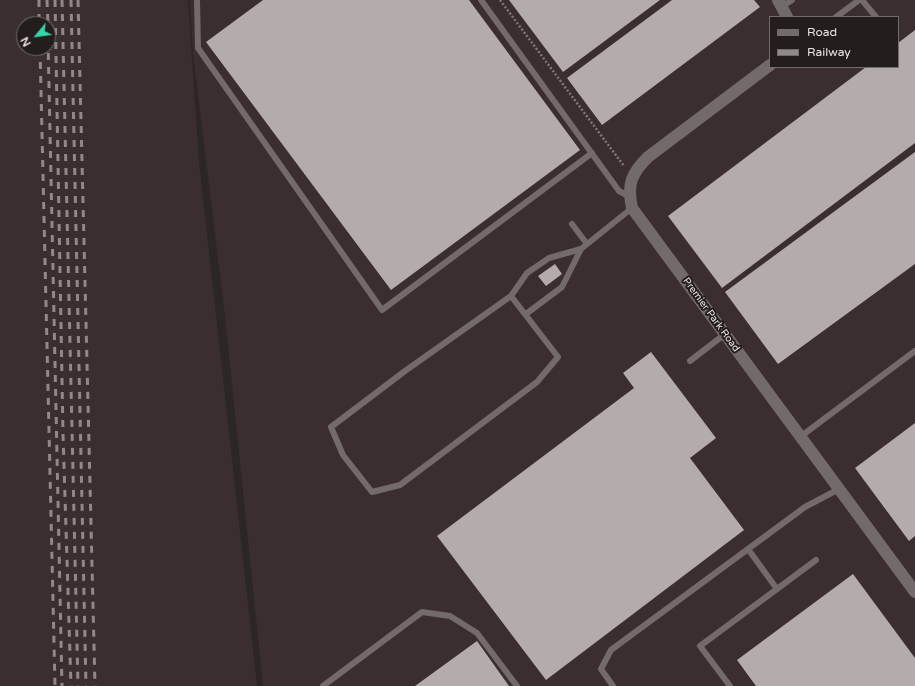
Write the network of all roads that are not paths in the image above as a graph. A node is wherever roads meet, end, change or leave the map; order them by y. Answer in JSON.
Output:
{"nodes":[{"id":1,"x":197,"y":0,"type":"edge"},
{"id":2,"x":481,"y":0,"type":"edge"},
{"id":3,"x":859,"y":0,"type":"edge"},
{"id":4,"x":862,"y":0,"type":"edge"},
{"id":5,"x":837,"y":16,"type":"edge"},
{"id":6,"x":875,"y":16,"type":"edge"},
{"id":7,"x":769,"y":66,"type":"edge"},
{"id":8,"x":592,"y":153,"type":"junction"},
{"id":9,"x":631,"y":202,"type":"junction"},
{"id":10,"x":572,"y":224,"type":"dead end"},
{"id":11,"x":587,"y":244,"type":"junction"},
{"id":12,"x":581,"y":249,"type":"junction"},
{"id":13,"x":511,"y":296,"type":"junction"},
{"id":14,"x":526,"y":314,"type":"junction"},
{"id":15,"x":725,"y":334,"type":"junction"},
{"id":16,"x":915,"y":351,"type":"edge"},
{"id":17,"x":690,"y":361,"type":"dead end"},
{"id":18,"x":800,"y":437,"type":"junction"},
{"id":19,"x":839,"y":489,"type":"junction"},
{"id":20,"x":748,"y":549,"type":"junction"},
{"id":21,"x":816,"y":560,"type":"dead end"},
{"id":22,"x":777,"y":589,"type":"junction"},
{"id":23,"x":915,"y":592,"type":"edge"},
{"id":24,"x":323,"y":686,"type":"edge"},
{"id":25,"x":517,"y":686,"type":"edge"},
{"id":26,"x":613,"y":686,"type":"edge"},
{"id":27,"x":730,"y":686,"type":"edge"}],
"edges":[{"from":1,"to":8,"type":"lane"},
{"from":2,"to":8,"type":"lane"},
{"from":3,"to":5,"type":"lane"},
{"from":4,"to":6,"type":"lane"},
{"from":7,"to":9,"type":"street"},
{"from":8,"to":9,"type":"lane"},
{"from":9,"to":11,"type":"lane"},
{"from":9,"to":15,"type":"street","name":"Premier Park Road"},
{"from":10,"to":11,"type":"lane"},
{"from":11,"to":12,"type":"lane"},
{"from":12,"to":13,"type":"lane"},
{"from":12,"to":14,"type":"lane"},
{"from":13,"to":14,"type":"lane"},
{"from":13,"to":14,"type":"lane"},
{"from":15,"to":17,"type":"lane"},
{"from":15,"to":18,"type":"street","name":"Premier Park Road"},
{"from":16,"to":18,"type":"lane"},
{"from":18,"to":19,"type":"street","name":"Premier Park Road"},
{"from":19,"to":20,"type":"lane"},
{"from":19,"to":23,"type":"street","name":"Premier Park Road"},
{"from":20,"to":22,"type":"lane"},
{"from":20,"to":26,"type":"lane"},
{"from":21,"to":22,"type":"lane"},
{"from":22,"to":27,"type":"lane"},
{"from":24,"to":25,"type":"lane"}]}
